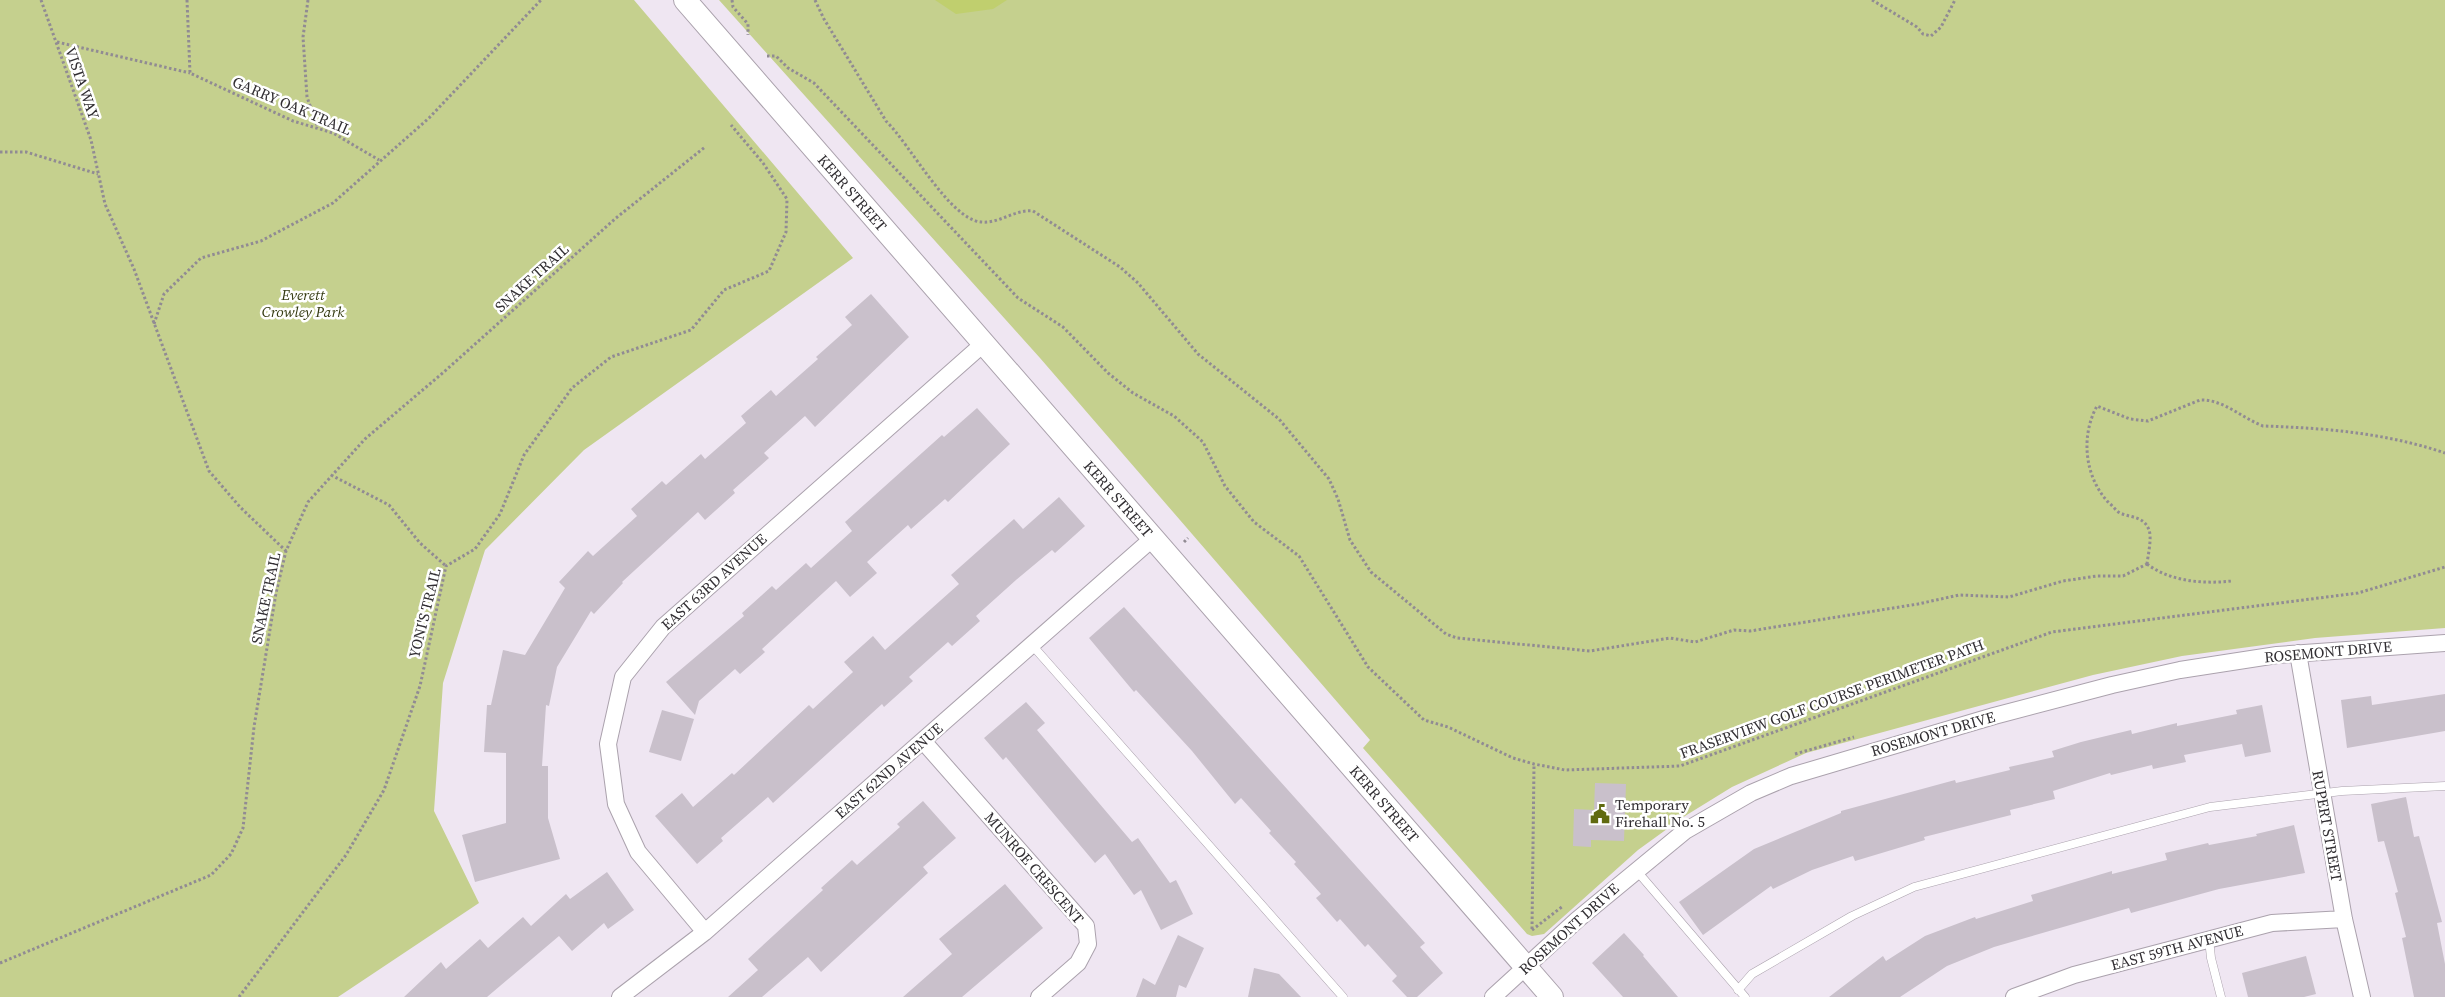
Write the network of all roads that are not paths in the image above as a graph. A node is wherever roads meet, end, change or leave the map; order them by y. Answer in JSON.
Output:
{"nodes":[{"id":1,"x":685,"y":0,"type":"edge"},
{"id":2,"x":982,"y":345,"type":"junction"},
{"id":3,"x":1152,"y":539,"type":"junction"},
{"id":4,"x":2445,"y":643,"type":"edge"},
{"id":5,"x":1032,"y":645,"type":"junction"},
{"id":6,"x":2298,"y":653,"type":"junction"},
{"id":7,"x":924,"y":740,"type":"junction"},
{"id":8,"x":2445,"y":786,"type":"edge"},
{"id":9,"x":2322,"y":793,"type":"junction"},
{"id":10,"x":1636,"y":870,"type":"junction"},
{"id":11,"x":2344,"y":919,"type":"junction"},
{"id":12,"x":705,"y":932,"type":"junction"},
{"id":13,"x":2209,"y":939,"type":"junction"},
{"id":14,"x":1526,"y":966,"type":"junction"},
{"id":15,"x":1738,"y":990,"type":"junction"},
{"id":16,"x":620,"y":997,"type":"edge"},
{"id":17,"x":1039,"y":997,"type":"edge"},
{"id":18,"x":1343,"y":997,"type":"edge"},
{"id":19,"x":1493,"y":997,"type":"edge"},
{"id":20,"x":1552,"y":997,"type":"edge"},
{"id":21,"x":1744,"y":997,"type":"edge"},
{"id":22,"x":2014,"y":997,"type":"edge"},
{"id":23,"x":2221,"y":997,"type":"edge"},
{"id":24,"x":2362,"y":997,"type":"edge"}],
"edges":[{"from":1,"to":2,"type":"street","name":"KERR STREET"},
{"from":2,"to":3,"type":"street","name":"KERR STREET"},
{"from":2,"to":12,"type":"street","name":"EAST 63RD AVENUE"},
{"from":3,"to":5,"type":"street","name":"EAST 62ND AVENUE"},
{"from":3,"to":14,"type":"street","name":"KERR STREET"},
{"from":4,"to":6,"type":"street","name":"ROSEMONT DRIVE"},
{"from":5,"to":7,"type":"street","name":"EAST 62ND AVENUE"},
{"from":5,"to":18,"type":"lane"},
{"from":6,"to":9,"type":"street","name":"RUPERT STREET"},
{"from":6,"to":10,"type":"street","name":"ROSEMONT DRIVE"},
{"from":7,"to":12,"type":"street","name":"EAST 62ND AVENUE"},
{"from":7,"to":17,"type":"street","name":"MUNROE CRESCENT"},
{"from":8,"to":9,"type":"lane"},
{"from":9,"to":11,"type":"street","name":"RUPERT STREET"},
{"from":9,"to":15,"type":"lane"},
{"from":10,"to":14,"type":"street","name":"ROSEMONT DRIVE"},
{"from":10,"to":15,"type":"lane"},
{"from":11,"to":13,"type":"street","name":"EAST 59TH AVENUE"},
{"from":11,"to":24,"type":"street","name":"RUPERT STREET"},
{"from":12,"to":16,"type":"street","name":"EAST 62ND AVENUE"},
{"from":13,"to":22,"type":"street","name":"EAST 59TH AVENUE"},
{"from":13,"to":23,"type":"lane"},
{"from":14,"to":19,"type":"street","name":"ROSEMONT DRIVE"},
{"from":14,"to":20,"type":"street","name":"KERR STREET"},
{"from":15,"to":21,"type":"lane"}]}
